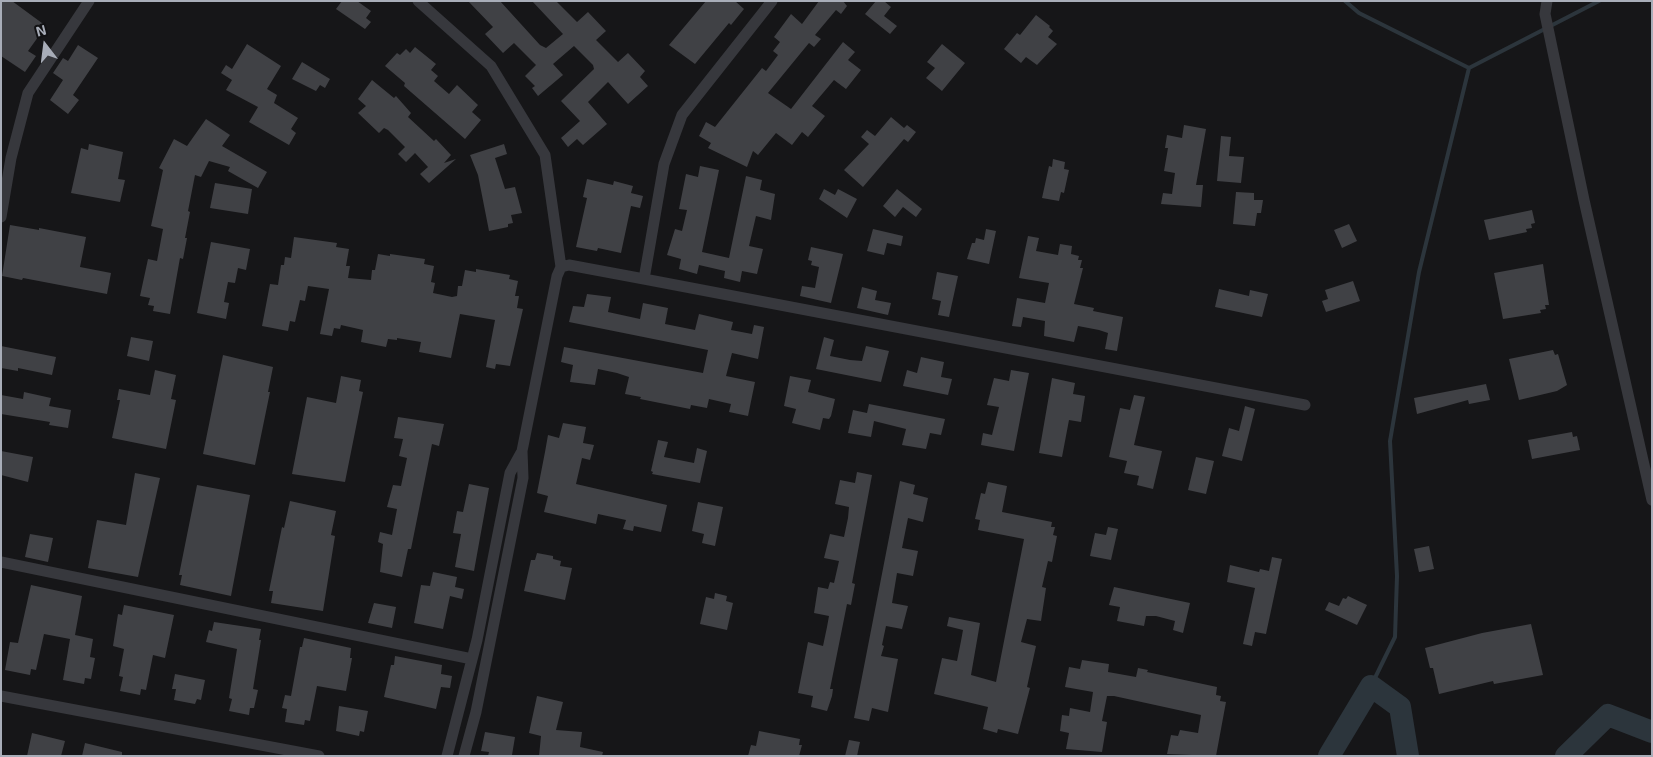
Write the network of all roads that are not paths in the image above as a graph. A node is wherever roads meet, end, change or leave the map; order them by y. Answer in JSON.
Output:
{"nodes":[{"id":1,"x":89,"y":1,"type":"edge"},
{"id":2,"x":418,"y":1,"type":"edge"},
{"id":3,"x":772,"y":1,"type":"edge"},
{"id":4,"x":1547,"y":1,"type":"edge"},
{"id":5,"x":1,"y":217,"type":"edge"},
{"id":6,"x":561,"y":267,"type":"junction"},
{"id":7,"x":644,"y":279,"type":"junction"},
{"id":8,"x":1305,"y":405,"type":"dead end"},
{"id":9,"x":522,"y":451,"type":"junction"},
{"id":10,"x":1652,"y":500,"type":"edge"},
{"id":11,"x":1,"y":562,"type":"edge"},
{"id":12,"x":472,"y":659,"type":"junction"},
{"id":13,"x":1,"y":696,"type":"edge"},
{"id":14,"x":319,"y":756,"type":"edge"},
{"id":15,"x":446,"y":756,"type":"edge"},
{"id":16,"x":464,"y":756,"type":"edge"}],
"edges":[{"from":1,"to":5,"type":"street"},
{"from":2,"to":6,"type":"street"},
{"from":3,"to":7,"type":"street"},
{"from":4,"to":10,"type":"street"},
{"from":6,"to":7,"type":"street"},
{"from":6,"to":9,"type":"street"},
{"from":7,"to":8,"type":"street"},
{"from":9,"to":12,"type":"street"},
{"from":9,"to":16,"type":"street"},
{"from":11,"to":12,"type":"street"},
{"from":12,"to":15,"type":"street"},
{"from":13,"to":14,"type":"street"}]}
